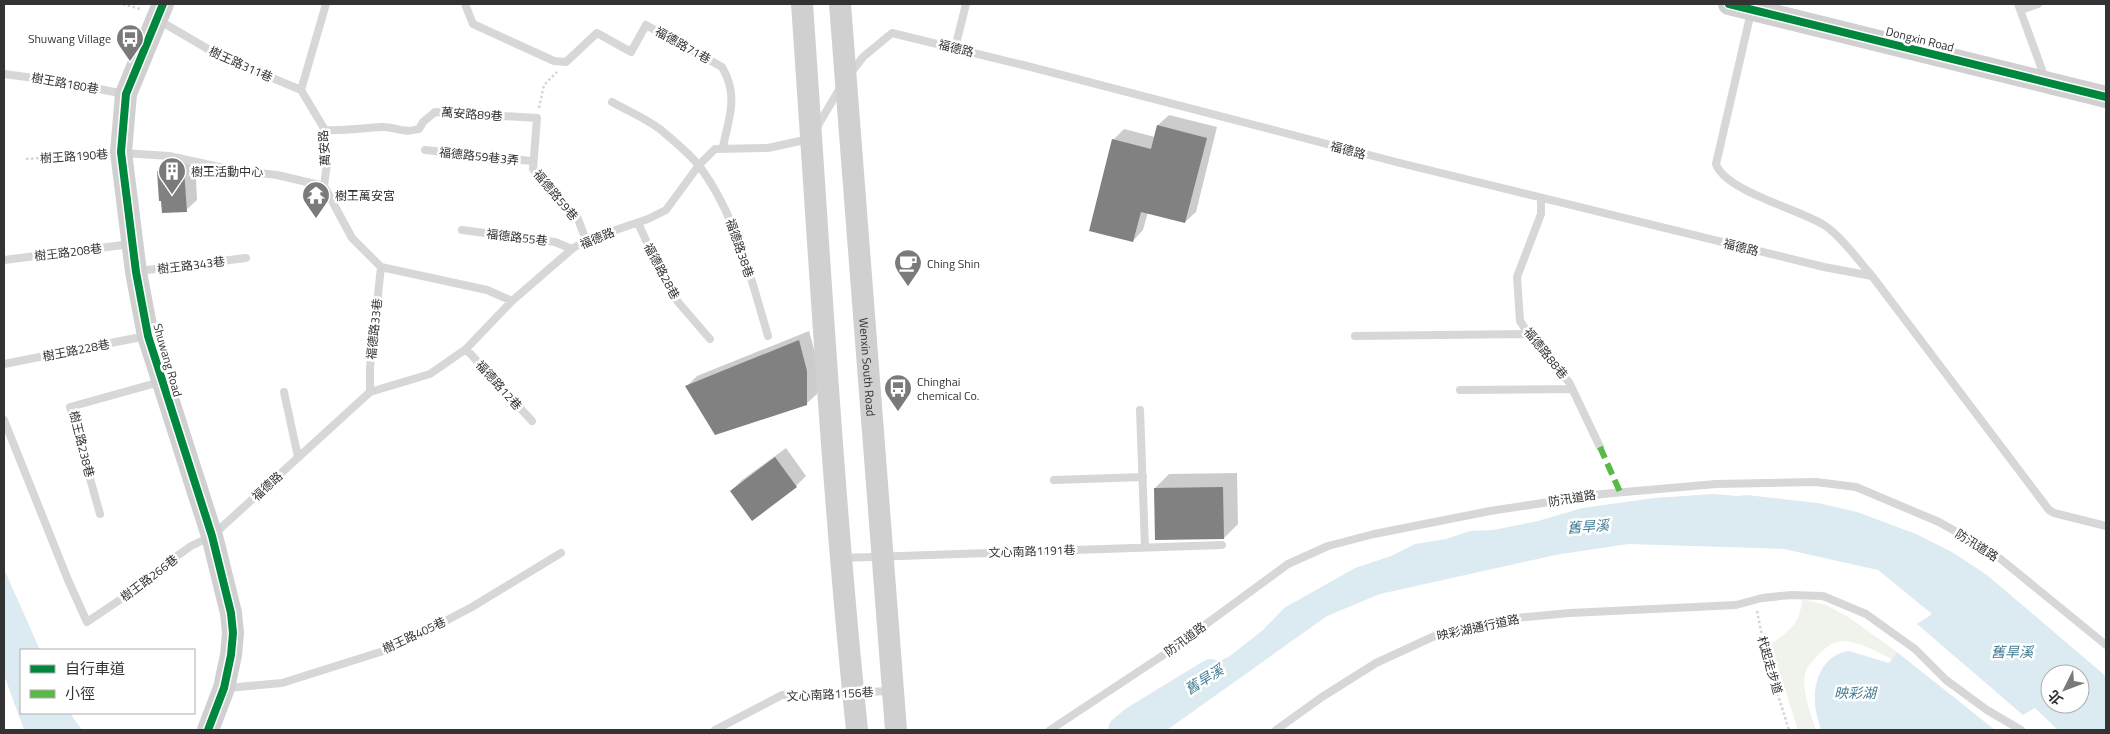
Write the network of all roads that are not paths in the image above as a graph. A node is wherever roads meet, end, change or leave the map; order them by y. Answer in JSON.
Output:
{"nodes":[{"id":1,"x":326,"y":4,"type":"edge"},
{"id":2,"x":465,"y":4,"type":"edge"},
{"id":3,"x":802,"y":4,"type":"edge"},
{"id":4,"x":840,"y":4,"type":"edge"},
{"id":5,"x":966,"y":4,"type":"edge"},
{"id":6,"x":1729,"y":4,"type":"edge"},
{"id":7,"x":2038,"y":4,"type":"edge"},
{"id":8,"x":2020,"y":7,"type":"edge"},
{"id":9,"x":1752,"y":9,"type":"junction"},
{"id":10,"x":160,"y":12,"type":"edge"},
{"id":11,"x":955,"y":48,"type":"junction"},
{"id":12,"x":4,"y":74,"type":"edge"},
{"id":13,"x":845,"y":79,"type":"junction"},
{"id":14,"x":2047,"y":82,"type":"junction"},
{"id":15,"x":301,"y":90,"type":"junction"},
{"id":16,"x":126,"y":94,"type":"junction"},
{"id":17,"x":2106,"y":97,"type":"edge"},
{"id":18,"x":612,"y":102,"type":"dead end"},
{"id":19,"x":537,"y":118,"type":"joint"},
{"id":20,"x":325,"y":130,"type":"junction"},
{"id":21,"x":810,"y":138,"type":"junction"},
{"id":22,"x":724,"y":147,"type":"junction"},
{"id":23,"x":425,"y":150,"type":"dead end"},
{"id":24,"x":121,"y":152,"type":"junction"},
{"id":25,"x":532,"y":161,"type":"junction"},
{"id":26,"x":699,"y":165,"type":"junction"},
{"id":27,"x":324,"y":186,"type":"junction"},
{"id":28,"x":1542,"y":198,"type":"junction"},
{"id":29,"x":638,"y":223,"type":"junction"},
{"id":30,"x":462,"y":230,"type":"dead end"},
{"id":31,"x":586,"y":240,"type":"junction"},
{"id":32,"x":132,"y":244,"type":"junction"},
{"id":33,"x":572,"y":249,"type":"junction"},
{"id":34,"x":246,"y":258,"type":"dead end"},
{"id":35,"x":4,"y":260,"type":"edge"},
{"id":36,"x":380,"y":267,"type":"junction"},
{"id":37,"x":136,"y":272,"type":"junction"},
{"id":38,"x":1872,"y":276,"type":"junction"},
{"id":39,"x":512,"y":301,"type":"junction"},
{"id":40,"x":1528,"y":334,"type":"junction"},
{"id":41,"x":148,"y":336,"type":"junction"},
{"id":42,"x":768,"y":336,"type":"dead end"},
{"id":43,"x":1355,"y":336,"type":"dead end"},
{"id":44,"x":710,"y":339,"type":"dead end"},
{"id":45,"x":466,"y":349,"type":"junction"},
{"id":46,"x":4,"y":364,"type":"edge"},
{"id":47,"x":162,"y":382,"type":"junction"},
{"id":48,"x":1572,"y":389,"type":"junction"},
{"id":49,"x":1460,"y":390,"type":"dead end"},
{"id":50,"x":284,"y":392,"type":"dead end"},
{"id":51,"x":370,"y":392,"type":"junction"},
{"id":52,"x":1140,"y":410,"type":"dead end"},
{"id":53,"x":4,"y":420,"type":"edge"},
{"id":54,"x":532,"y":421,"type":"dead end"},
{"id":55,"x":1600,"y":447,"type":"dead end"},
{"id":56,"x":298,"y":457,"type":"junction"},
{"id":57,"x":1143,"y":477,"type":"junction"},
{"id":58,"x":1054,"y":480,"type":"dead end"},
{"id":59,"x":100,"y":514,"type":"dead end"},
{"id":60,"x":2106,"y":526,"type":"edge"},
{"id":61,"x":212,"y":536,"type":"junction"},
{"id":62,"x":1222,"y":544,"type":"dead end"},
{"id":63,"x":1145,"y":547,"type":"junction"},
{"id":64,"x":562,"y":553,"type":"dead end"},
{"id":65,"x":883,"y":557,"type":"junction"},
{"id":66,"x":842,"y":558,"type":"junction"},
{"id":67,"x":2106,"y":644,"type":"edge"},
{"id":68,"x":224,"y":688,"type":"junction"},
{"id":69,"x":892,"y":691,"type":"junction"},
{"id":70,"x":853,"y":693,"type":"junction"},
{"id":71,"x":210,"y":725,"type":"edge"},
{"id":72,"x":715,"y":730,"type":"edge"},
{"id":73,"x":857,"y":730,"type":"edge"},
{"id":74,"x":896,"y":730,"type":"edge"},
{"id":75,"x":1050,"y":730,"type":"edge"},
{"id":76,"x":1276,"y":730,"type":"edge"},
{"id":77,"x":2021,"y":730,"type":"edge"}],
"edges":[{"from":1,"to":15,"type":"lane"},
{"from":2,"to":22,"type":"lane","name":"福德路71巷"},
{"from":3,"to":21,"type":"main road"},
{"from":4,"to":13,"type":"main road","name":"Wenxin South Road"},
{"from":5,"to":11,"type":"lane"},
{"from":6,"to":9,"type":"main road","name":"Dongxin Road"},
{"from":7,"to":8,"type":"lane"},
{"from":8,"to":14,"type":"lane"},
{"from":9,"to":14,"type":"main road","name":"Dongxin Road"},
{"from":9,"to":38,"type":"lane"},
{"from":10,"to":15,"type":"lane","name":"樹王路311巷"},
{"from":10,"to":16,"type":"main road","name":"Shuwang Road"},
{"from":11,"to":13,"type":"lane","name":"福德路"},
{"from":11,"to":28,"type":"lane","name":"福德路"},
{"from":12,"to":16,"type":"lane","name":"樹王路180巷"},
{"from":13,"to":21,"type":"lane","name":"福德路"},
{"from":13,"to":65,"type":"main road","name":"Wenxin South Road"},
{"from":14,"to":17,"type":"main road","name":"Dongxin Road"},
{"from":15,"to":20,"type":"lane","name":"萬安路"},
{"from":16,"to":24,"type":"main road","name":"Shuwang Road"},
{"from":18,"to":26,"type":"lane","name":"福德路38巷"},
{"from":19,"to":20,"type":"lane","name":"萬安路89巷"},
{"from":19,"to":25,"type":"lane","name":"福德路59巷"},
{"from":20,"to":27,"type":"lane","name":"萬安路"},
{"from":21,"to":22,"type":"lane"},
{"from":21,"to":66,"type":"main road"},
{"from":22,"to":26,"type":"lane","name":"福德路"},
{"from":23,"to":25,"type":"lane","name":"福德路59巷3弄"},
{"from":24,"to":27,"type":"lane"},
{"from":24,"to":32,"type":"main road","name":"Shuwang Road"},
{"from":25,"to":31,"type":"lane","name":"福德路59巷"},
{"from":26,"to":29,"type":"lane","name":"福德路"},
{"from":26,"to":42,"type":"lane","name":"福德路38巷"},
{"from":27,"to":36,"type":"lane"},
{"from":28,"to":38,"type":"lane","name":"福德路"},
{"from":28,"to":40,"type":"lane","name":"福德路88巷"},
{"from":29,"to":31,"type":"lane","name":"福德路"},
{"from":29,"to":44,"type":"lane","name":"福德路28巷"},
{"from":30,"to":33,"type":"lane","name":"福德路55巷"},
{"from":31,"to":33,"type":"lane","name":"福德路"},
{"from":32,"to":35,"type":"lane","name":"樹王路208巷"},
{"from":32,"to":37,"type":"main road","name":"Shuwang Road"},
{"from":33,"to":39,"type":"lane","name":"福德路"},
{"from":34,"to":37,"type":"lane","name":"樹王路343巷"},
{"from":36,"to":39,"type":"lane"},
{"from":36,"to":51,"type":"lane","name":"福德路33巷"},
{"from":37,"to":41,"type":"main road","name":"Shuwang Road"},
{"from":38,"to":60,"type":"lane"},
{"from":39,"to":45,"type":"lane","name":"福德路"},
{"from":40,"to":43,"type":"lane"},
{"from":40,"to":48,"type":"lane","name":"福德路88巷"},
{"from":41,"to":46,"type":"lane","name":"樹王路228巷"},
{"from":41,"to":47,"type":"main road","name":"Shuwang Road"},
{"from":45,"to":51,"type":"lane","name":"福德路"},
{"from":45,"to":54,"type":"lane","name":"福德路12巷"},
{"from":47,"to":59,"type":"lane","name":"樹王路238巷"},
{"from":47,"to":61,"type":"main road","name":"Shuwang Road"},
{"from":48,"to":49,"type":"lane"},
{"from":48,"to":55,"type":"lane","name":"福德路88巷"},
{"from":50,"to":56,"type":"lane"},
{"from":51,"to":56,"type":"lane","name":"福德路"},
{"from":52,"to":57,"type":"lane"},
{"from":53,"to":61,"type":"lane","name":"樹王路266巷"},
{"from":56,"to":61,"type":"lane","name":"福德路"},
{"from":57,"to":58,"type":"lane"},
{"from":57,"to":63,"type":"lane"},
{"from":61,"to":68,"type":"main road","name":"Shuwang Road"},
{"from":62,"to":63,"type":"lane","name":"文心南路1191巷"},
{"from":63,"to":65,"type":"lane","name":"文心南路1191巷"},
{"from":64,"to":68,"type":"lane","name":"樹王路405巷"},
{"from":65,"to":66,"type":"lane","name":"文心南路1191巷"},
{"from":65,"to":69,"type":"main road","name":"Wenxin South Road"},
{"from":66,"to":70,"type":"main road"},
{"from":67,"to":75,"type":"lane","name":"防汛道路"},
{"from":68,"to":71,"type":"main road","name":"Shuwang Road"},
{"from":69,"to":70,"type":"lane","name":"文心南路1156巷"},
{"from":69,"to":74,"type":"main road","name":"Wenxin South Road"},
{"from":70,"to":72,"type":"lane","name":"文心南路1156巷"},
{"from":70,"to":73,"type":"main road"},
{"from":76,"to":77,"type":"lane","name":"映彩湖通行道路"}]}
